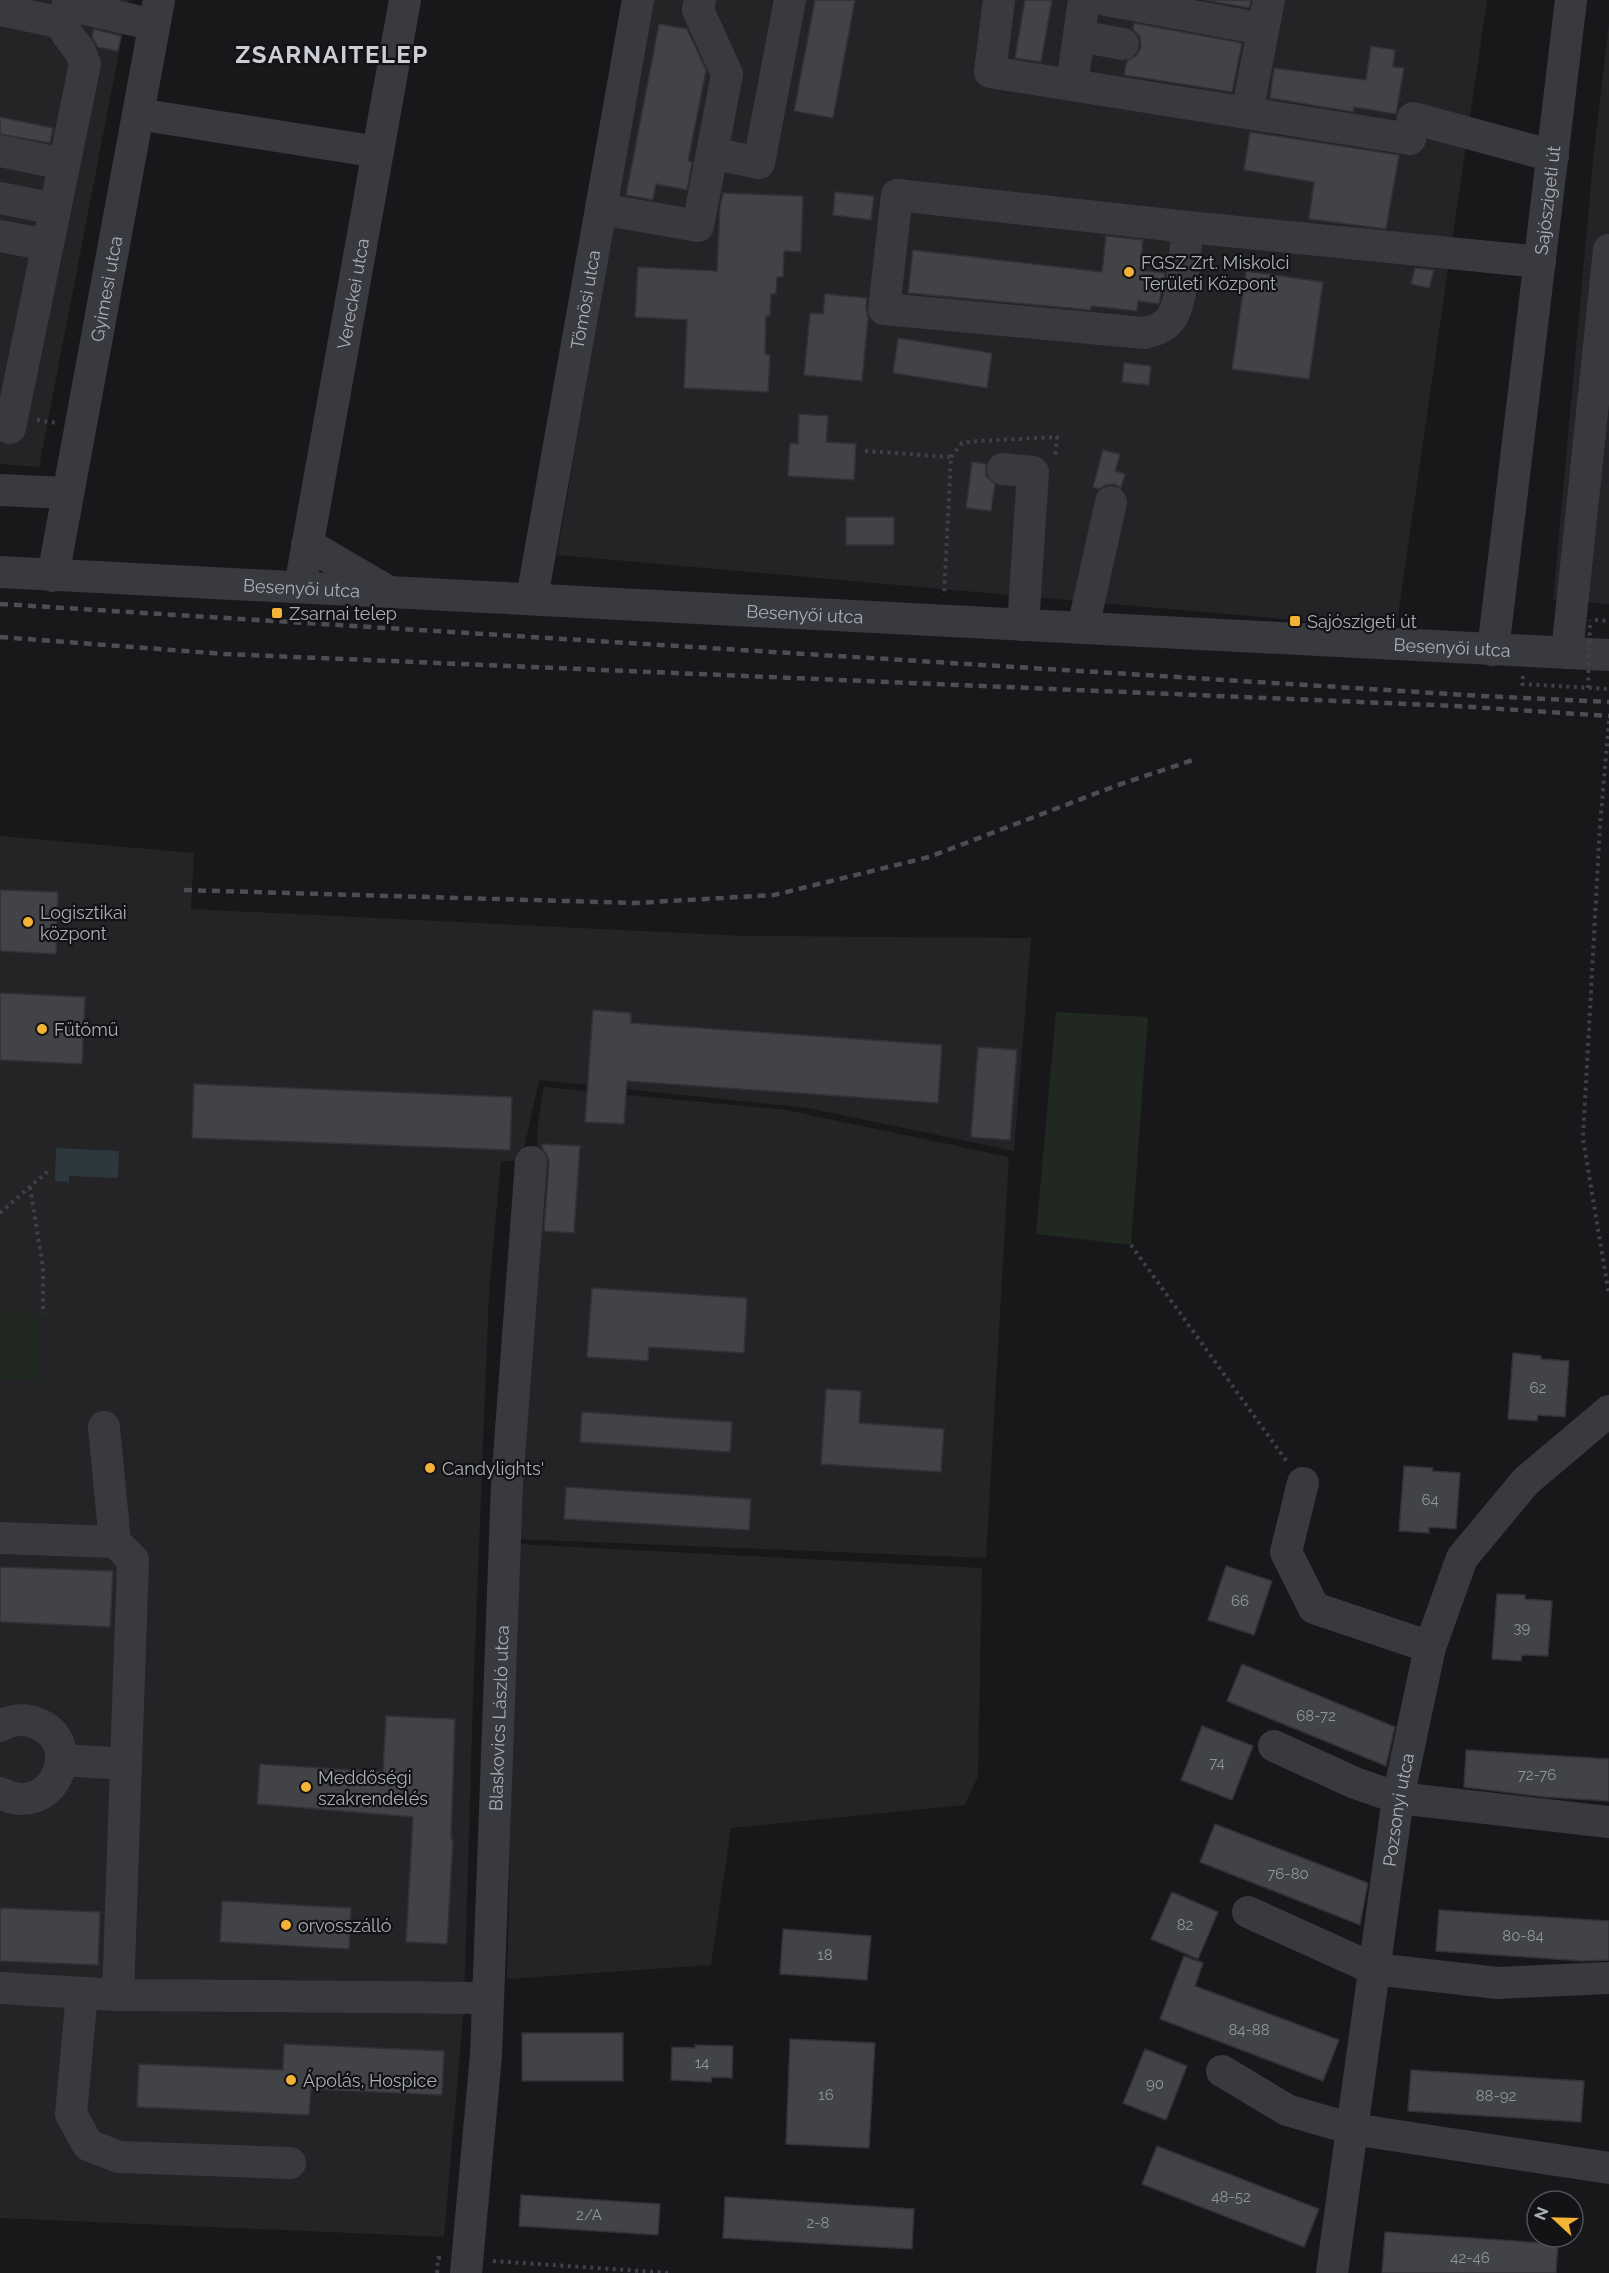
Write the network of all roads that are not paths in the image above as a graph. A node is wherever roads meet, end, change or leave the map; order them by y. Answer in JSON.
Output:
{"nodes":[{"id":1,"x":405,"y":0,"type":"edge"},
{"id":2,"x":638,"y":0,"type":"edge"},
{"id":3,"x":700,"y":0,"type":"edge"},
{"id":4,"x":790,"y":0,"type":"edge"},
{"id":5,"x":999,"y":0,"type":"edge"},
{"id":6,"x":1084,"y":0,"type":"edge"},
{"id":7,"x":1106,"y":0,"type":"edge"},
{"id":8,"x":1571,"y":0,"type":"edge"},
{"id":9,"x":66,"y":9,"type":"edge"},
{"id":10,"x":0,"y":10,"type":"edge"},
{"id":11,"x":156,"y":12,"type":"edge"},
{"id":12,"x":1266,"y":14,"type":"edge"},
{"id":13,"x":1079,"y":36,"type":"junction"},
{"id":14,"x":1123,"y":44,"type":"dead end"},
{"id":15,"x":1072,"y":84,"type":"junction"},
{"id":16,"x":1247,"y":112,"type":"junction"},
{"id":17,"x":138,"y":114,"type":"junction"},
{"id":18,"x":0,"y":151,"type":"edge"},
{"id":19,"x":378,"y":152,"type":"junction"},
{"id":20,"x":712,"y":153,"type":"junction"},
{"id":21,"x":1553,"y":156,"type":"junction"},
{"id":22,"x":64,"y":164,"type":"junction"},
{"id":23,"x":0,"y":198,"type":"edge"},
{"id":24,"x":55,"y":209,"type":"junction"},
{"id":25,"x":601,"y":209,"type":"junction"},
{"id":26,"x":1188,"y":227,"type":"junction"},
{"id":27,"x":0,"y":236,"type":"edge"},
{"id":28,"x":47,"y":245,"type":"junction"},
{"id":29,"x":1609,"y":250,"type":"edge"},
{"id":30,"x":1540,"y":262,"type":"junction"},
{"id":31,"x":12,"y":359,"type":"edge"},
{"id":32,"x":9,"y":411,"type":"edge"},
{"id":33,"x":1003,"y":469,"type":"dead end"},
{"id":34,"x":0,"y":490,"type":"edge"},
{"id":35,"x":68,"y":494,"type":"junction"},
{"id":36,"x":1111,"y":502,"type":"dead end"},
{"id":37,"x":307,"y":544,"type":"junction"},
{"id":38,"x":0,"y":572,"type":"edge"},
{"id":39,"x":53,"y":576,"type":"junction"},
{"id":40,"x":300,"y":587,"type":"junction"},
{"id":41,"x":388,"y":591,"type":"junction"},
{"id":42,"x":532,"y":598,"type":"junction"},
{"id":43,"x":1023,"y":625,"type":"junction"},
{"id":44,"x":1083,"y":628,"type":"junction"},
{"id":45,"x":1493,"y":650,"type":"junction"},
{"id":46,"x":1567,"y":653,"type":"junction"},
{"id":47,"x":1609,"y":655,"type":"edge"},
{"id":48,"x":531,"y":1162,"type":"dead end"},
{"id":49,"x":1609,"y":1412,"type":"edge"},
{"id":50,"x":104,"y":1427,"type":"dead end"},
{"id":51,"x":1303,"y":1483,"type":"road end"},
{"id":52,"x":0,"y":1538,"type":"edge"},
{"id":53,"x":115,"y":1542,"type":"junction"},
{"id":54,"x":1430,"y":1647,"type":"junction"},
{"id":55,"x":0,"y":1726,"type":"edge"},
{"id":56,"x":1274,"y":1746,"type":"dead end"},
{"id":57,"x":61,"y":1760,"type":"junction"},
{"id":58,"x":126,"y":1764,"type":"junction"},
{"id":59,"x":0,"y":1793,"type":"edge"},
{"id":60,"x":1398,"y":1798,"type":"junction"},
{"id":61,"x":1609,"y":1822,"type":"edge"},
{"id":62,"x":1248,"y":1912,"type":"dead end"},
{"id":63,"x":1374,"y":1969,"type":"junction"},
{"id":64,"x":1609,"y":1978,"type":"edge"},
{"id":65,"x":0,"y":1988,"type":"edge"},
{"id":66,"x":82,"y":1993,"type":"junction"},
{"id":67,"x":118,"y":1995,"type":"junction"},
{"id":68,"x":488,"y":1998,"type":"junction"},
{"id":69,"x":1222,"y":2071,"type":"dead end"},
{"id":70,"x":1352,"y":2129,"type":"junction"},
{"id":71,"x":290,"y":2163,"type":"dead end"},
{"id":72,"x":1609,"y":2168,"type":"edge"},
{"id":73,"x":467,"y":2266,"type":"edge"},
{"id":74,"x":1332,"y":2273,"type":"edge"}],
"edges":[{"from":1,"to":19,"type":"street","name":"Vereckei utca"},
{"from":2,"to":25,"type":"street","name":"Tömösi utca"},
{"from":3,"to":20,"type":"street"},
{"from":4,"to":20,"type":"street"},
{"from":5,"to":15,"type":"street"},
{"from":6,"to":13,"type":"street"},
{"from":7,"to":12,"type":"street"},
{"from":8,"to":21,"type":"street","name":"Sajószigeti út"},
{"from":9,"to":10,"type":"street"},
{"from":9,"to":11,"type":"street"},
{"from":9,"to":22,"type":"street"},
{"from":11,"to":17,"type":"street","name":"Gyimesi utca"},
{"from":12,"to":16,"type":"street"},
{"from":13,"to":14,"type":"street"},
{"from":13,"to":15,"type":"street"},
{"from":15,"to":16,"type":"street"},
{"from":16,"to":21,"type":"street"},
{"from":17,"to":19,"type":"street"},
{"from":17,"to":35,"type":"street","name":"Gyimesi utca"},
{"from":18,"to":22,"type":"street"},
{"from":19,"to":37,"type":"street","name":"Vereckei utca"},
{"from":20,"to":25,"type":"street"},
{"from":21,"to":30,"type":"street","name":"Sajószigeti út"},
{"from":22,"to":24,"type":"street"},
{"from":23,"to":24,"type":"street"},
{"from":24,"to":28,"type":"street"},
{"from":25,"to":42,"type":"street","name":"Tömösi utca"},
{"from":26,"to":26,"type":"street"},
{"from":26,"to":30,"type":"street"},
{"from":27,"to":28,"type":"street"},
{"from":28,"to":31,"type":"street"},
{"from":29,"to":46,"type":"street"},
{"from":30,"to":45,"type":"street","name":"Sajószigeti út"},
{"from":31,"to":32,"type":"street"},
{"from":33,"to":43,"type":"street"},
{"from":34,"to":35,"type":"street"},
{"from":35,"to":39,"type":"street","name":"Gyimesi utca"},
{"from":36,"to":44,"type":"street"},
{"from":37,"to":40,"type":"street","name":"Vereckei utca"},
{"from":37,"to":41,"type":"street"},
{"from":38,"to":39,"type":"street","name":"Besenyői utca"},
{"from":39,"to":40,"type":"street","name":"Besenyői utca"},
{"from":40,"to":41,"type":"street","name":"Besenyői utca"},
{"from":41,"to":42,"type":"street","name":"Besenyői utca"},
{"from":42,"to":43,"type":"street","name":"Besenyői utca"},
{"from":43,"to":44,"type":"street","name":"Besenyői utca"},
{"from":44,"to":45,"type":"street","name":"Besenyői utca"},
{"from":45,"to":46,"type":"street","name":"Besenyői utca"},
{"from":46,"to":47,"type":"street","name":"Besenyői utca"},
{"from":48,"to":68,"type":"street","name":"Blaskovics László utca"},
{"from":49,"to":54,"type":"street","name":"Pozsonyi utca"},
{"from":50,"to":53,"type":"street"},
{"from":51,"to":54,"type":"street"},
{"from":52,"to":53,"type":"street"},
{"from":53,"to":58,"type":"street"},
{"from":54,"to":60,"type":"street","name":"Pozsonyi utca"},
{"from":55,"to":57,"type":"street"},
{"from":56,"to":60,"type":"street"},
{"from":57,"to":58,"type":"street"},
{"from":57,"to":59,"type":"street"},
{"from":58,"to":67,"type":"street"},
{"from":60,"to":61,"type":"street"},
{"from":60,"to":63,"type":"street","name":"Pozsonyi utca"},
{"from":62,"to":63,"type":"street"},
{"from":63,"to":64,"type":"street"},
{"from":63,"to":70,"type":"street","name":"Pozsonyi utca"},
{"from":65,"to":66,"type":"street"},
{"from":66,"to":67,"type":"street"},
{"from":66,"to":71,"type":"street"},
{"from":67,"to":68,"type":"street"},
{"from":68,"to":73,"type":"street","name":"Blaskovics László utca"},
{"from":69,"to":70,"type":"street"},
{"from":70,"to":72,"type":"street"},
{"from":70,"to":74,"type":"street","name":"Pozsonyi utca"}]}
